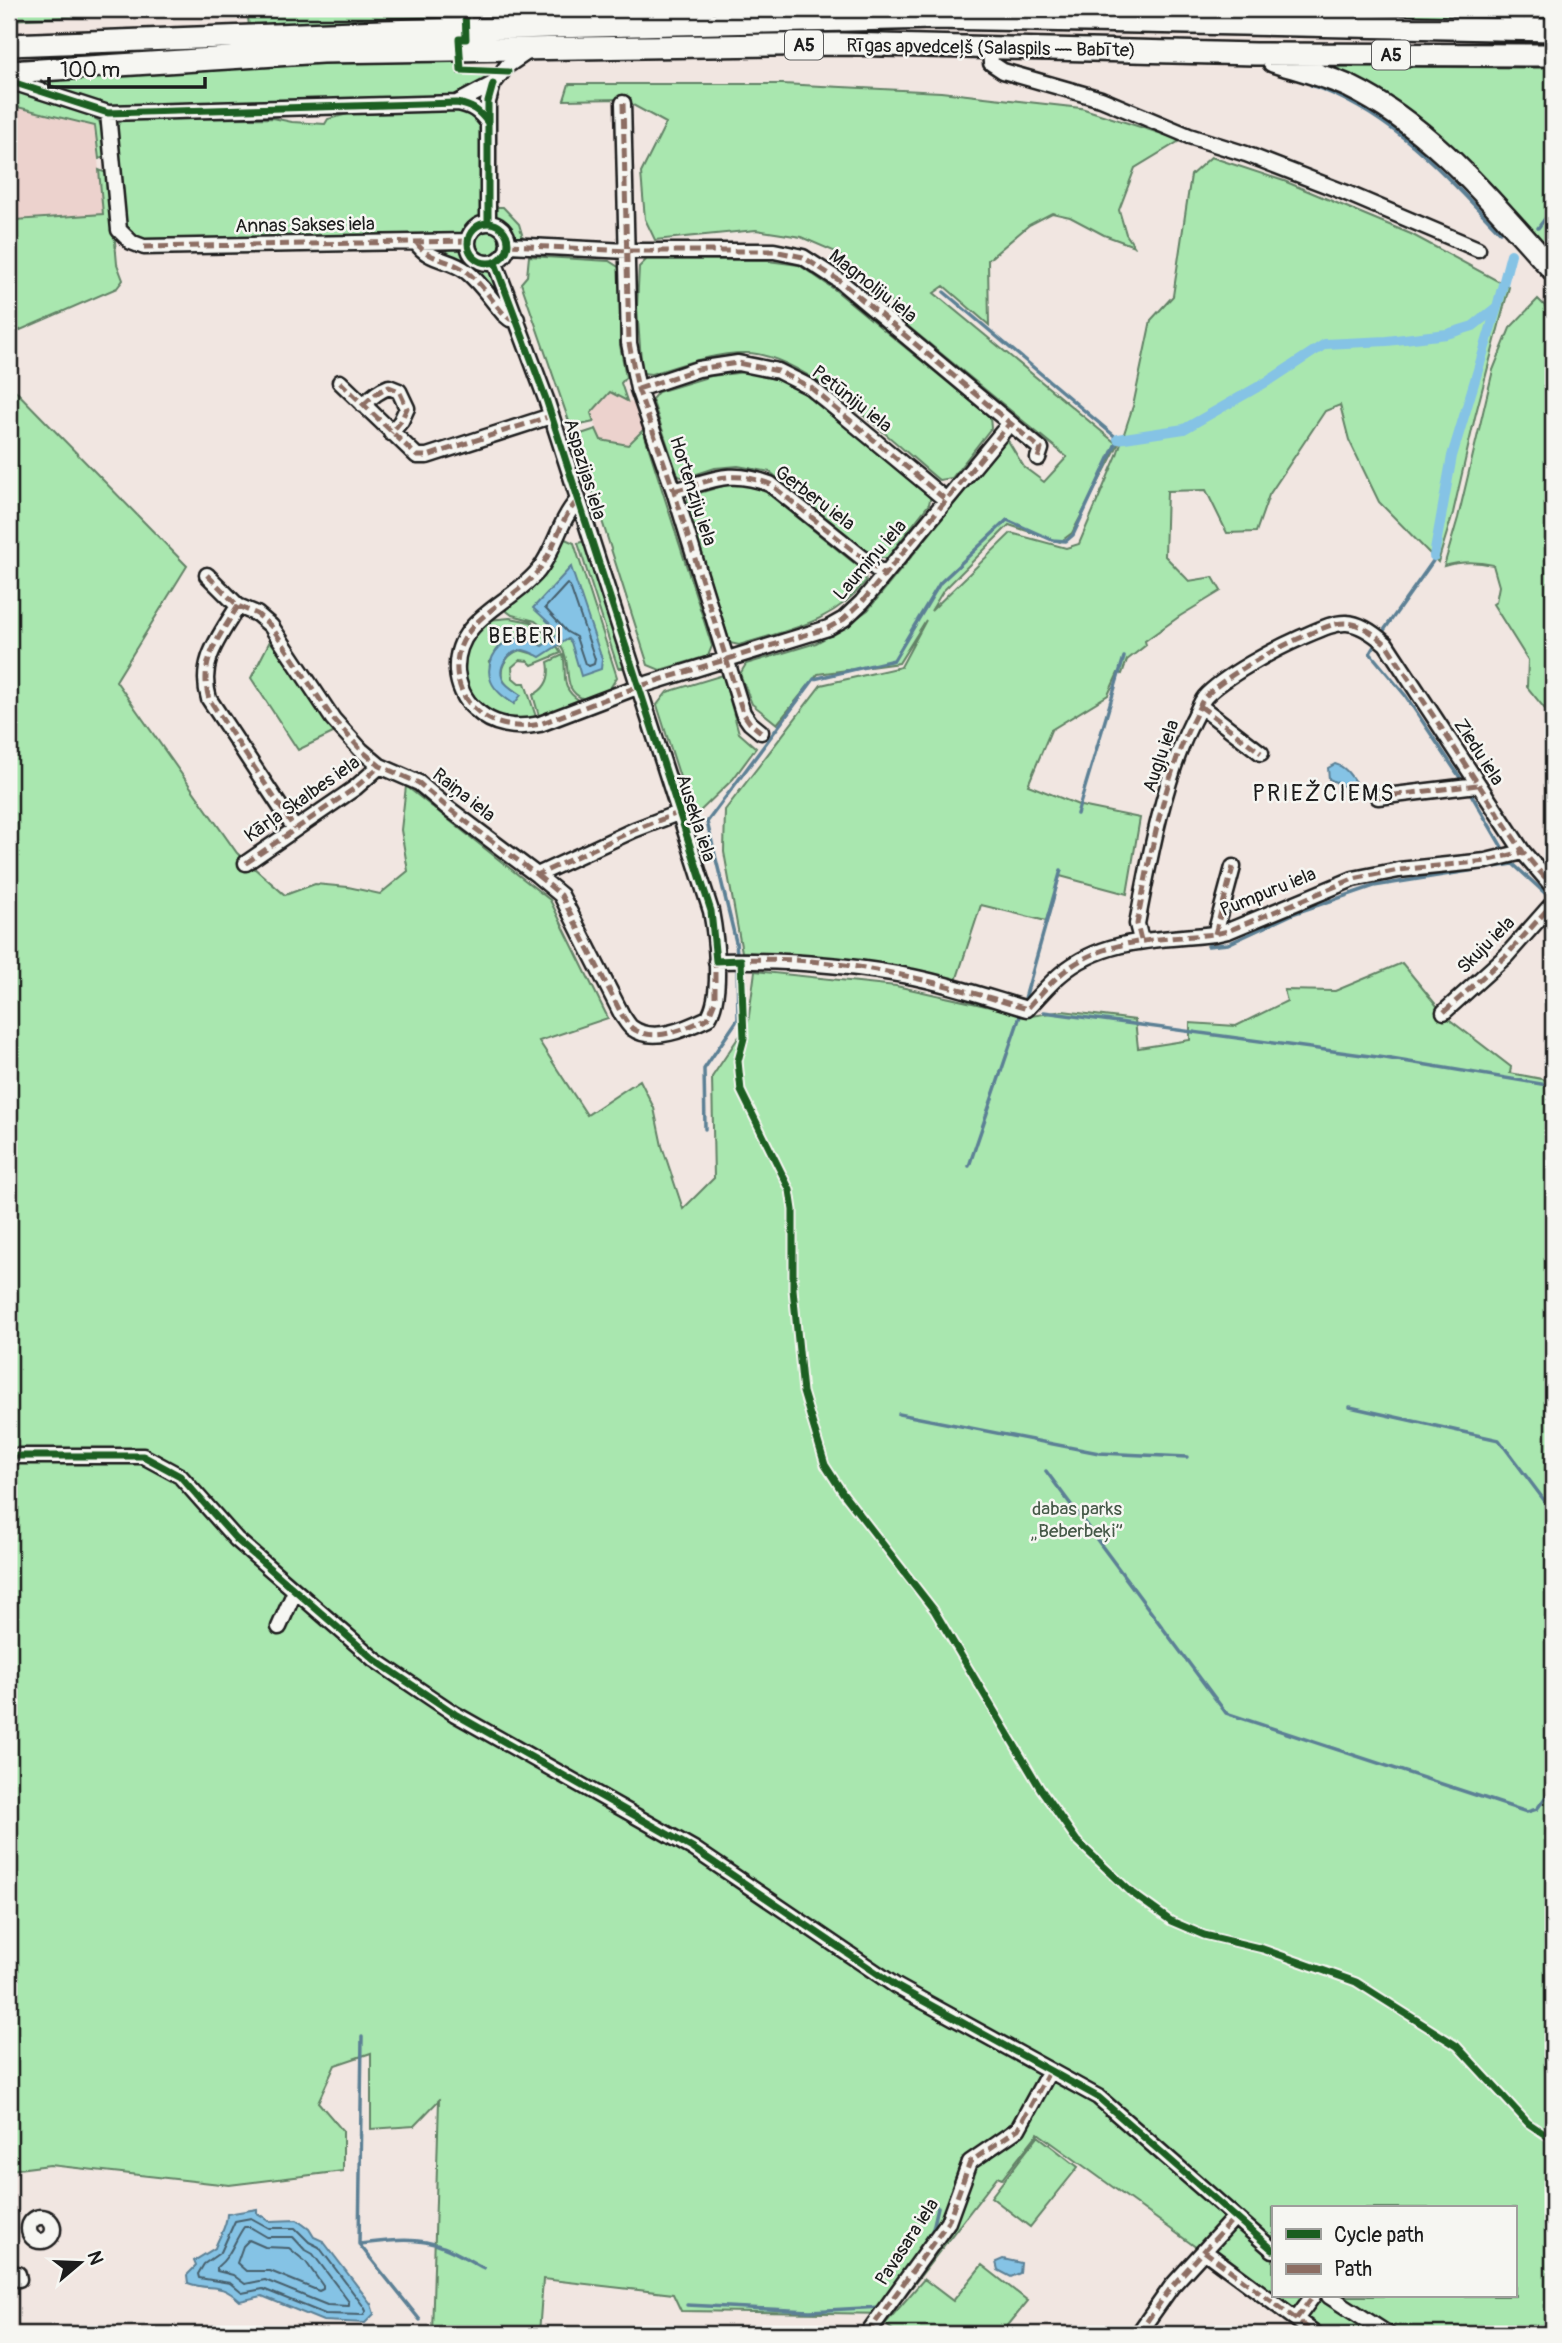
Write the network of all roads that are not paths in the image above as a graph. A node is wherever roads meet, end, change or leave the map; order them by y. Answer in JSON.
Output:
{"nodes":[{"id":1,"x":1327,"y":9,"type":"edge"},
{"id":2,"x":1273,"y":26,"type":"junction"},
{"id":3,"x":1553,"y":30,"type":"edge"},
{"id":4,"x":9,"y":45,"type":"edge"},
{"id":5,"x":533,"y":48,"type":"junction"},
{"id":6,"x":989,"y":48,"type":"junction"},
{"id":7,"x":1255,"y":54,"type":"junction"},
{"id":8,"x":1553,"y":55,"type":"edge"},
{"id":9,"x":9,"y":72,"type":"edge"},
{"id":10,"x":9,"y":81,"type":"edge"},
{"id":11,"x":493,"y":84,"type":"junction"},
{"id":12,"x":457,"y":103,"type":"junction"},
{"id":13,"x":623,"y":103,"type":"dead end"},
{"id":14,"x":108,"y":113,"type":"junction"},
{"id":15,"x":488,"y":123,"type":"junction"},
{"id":16,"x":488,"y":223,"type":"junction"},
{"id":17,"x":468,"y":241,"type":"junction"},
{"id":18,"x":416,"y":242,"type":"junction"},
{"id":19,"x":509,"y":245,"type":"junction"},
{"id":20,"x":1478,"y":249,"type":"dead end"},
{"id":21,"x":627,"y":251,"type":"junction"},
{"id":22,"x":495,"y":263,"type":"junction"},
{"id":23,"x":1553,"y":270,"type":"edge"},
{"id":24,"x":517,"y":318,"type":"junction"},
{"id":25,"x":341,"y":382,"type":"dead end"},
{"id":26,"x":638,"y":389,"type":"junction"},
{"id":27,"x":363,"y":405,"type":"junction"},
{"id":28,"x":551,"y":416,"type":"junction"},
{"id":29,"x":1010,"y":423,"type":"junction"},
{"id":30,"x":391,"y":433,"type":"junction"},
{"id":31,"x":1038,"y":458,"type":"dead end"},
{"id":32,"x":674,"y":491,"type":"junction"},
{"id":33,"x":946,"y":500,"type":"junction"},
{"id":34,"x":577,"y":501,"type":"junction"},
{"id":35,"x":207,"y":575,"type":"dead end"},
{"id":36,"x":884,"y":576,"type":"junction"},
{"id":37,"x":238,"y":606,"type":"junction"},
{"id":38,"x":1377,"y":636,"type":"joint"},
{"id":39,"x":726,"y":660,"type":"junction"},
{"id":40,"x":637,"y":687,"type":"junction"},
{"id":41,"x":1200,"y":706,"type":"junction"},
{"id":42,"x":761,"y":732,"type":"dead end"},
{"id":43,"x":1261,"y":753,"type":"dead end"},
{"id":44,"x":380,"y":766,"type":"junction"},
{"id":45,"x":1478,"y":785,"type":"junction"},
{"id":46,"x":1378,"y":797,"type":"dead end"},
{"id":47,"x":678,"y":813,"type":"junction"},
{"id":48,"x":295,"y":829,"type":"junction"},
{"id":49,"x":1523,"y":852,"type":"junction"},
{"id":50,"x":246,"y":863,"type":"dead end"},
{"id":51,"x":1233,"y":867,"type":"dead end"},
{"id":52,"x":537,"y":875,"type":"junction"},
{"id":53,"x":1553,"y":887,"type":"edge"},
{"id":54,"x":1553,"y":902,"type":"edge"},
{"id":55,"x":1215,"y":934,"type":"junction"},
{"id":56,"x":1141,"y":940,"type":"junction"},
{"id":57,"x":716,"y":961,"type":"junction"},
{"id":58,"x":1444,"y":1012,"type":"dead end"},
{"id":59,"x":9,"y":1456,"type":"edge"},
{"id":60,"x":295,"y":1591,"type":"junction"},
{"id":61,"x":279,"y":1627,"type":"dead end"},
{"id":62,"x":1049,"y":2072,"type":"junction"},
{"id":63,"x":1234,"y":2218,"type":"junction"},
{"id":64,"x":1272,"y":2249,"type":"edge"},
{"id":65,"x":1204,"y":2251,"type":"junction"},
{"id":66,"x":1312,"y":2298,"type":"edge"},
{"id":67,"x":1332,"y":2298,"type":"edge"},
{"id":68,"x":1296,"y":2319,"type":"junction"},
{"id":69,"x":867,"y":2334,"type":"edge"},
{"id":70,"x":1138,"y":2334,"type":"edge"},
{"id":71,"x":1316,"y":2334,"type":"edge"},
{"id":72,"x":1388,"y":2334,"type":"edge"}],
"edges":[{"from":1,"to":2,"type":"highway"},
{"from":2,"to":3,"type":"highway","name":"Rīgas apvedceļš (Salaspils — Babīte)","number":"A5"},
{"from":2,"to":4,"type":"highway","name":"Rīgas apvedceļš (Salaspils — Babīte)","number":"A5"},
{"from":5,"to":6,"type":"highway","name":"Rīgas apvedceļš (Salaspils — Babīte)","number":"A5"},
{"from":5,"to":9,"type":"highway","name":"Rīgas apvedceļš (Salaspils — Babīte)","number":"A5"},
{"from":5,"to":11,"type":"street"},
{"from":6,"to":7,"type":"highway","name":"Rīgas apvedceļš (Salaspils — Babīte)","number":"A5"},
{"from":6,"to":20,"type":"street"},
{"from":7,"to":8,"type":"highway","name":"Rīgas apvedceļš (Salaspils — Babīte)","number":"A5"},
{"from":7,"to":23,"type":"highway"},
{"from":10,"to":14,"type":"street"},
{"from":11,"to":12,"type":"street"},
{"from":11,"to":15,"type":"street"},
{"from":12,"to":14,"type":"street"},
{"from":12,"to":15,"type":"street"},
{"from":13,"to":21,"type":"street","name":"Hortenziju iela"},
{"from":14,"to":18,"type":"street","name":"Annas Sakses iela"},
{"from":15,"to":16,"type":"street"},
{"from":16,"to":17,"type":"street"},
{"from":16,"to":19,"type":"street"},
{"from":17,"to":18,"type":"street","name":"Annas Sakses iela"},
{"from":17,"to":22,"type":"street"},
{"from":18,"to":24,"type":"street"},
{"from":19,"to":21,"type":"street","name":"Magnoliju iela"},
{"from":19,"to":22,"type":"street"},
{"from":21,"to":26,"type":"street","name":"Hortenziju iela"},
{"from":21,"to":29,"type":"street","name":"Magnoliju iela"},
{"from":22,"to":24,"type":"street","name":"Aspazijas iela"},
{"from":24,"to":28,"type":"street","name":"Aspazijas iela"},
{"from":25,"to":27,"type":"street"},
{"from":26,"to":32,"type":"street","name":"Hortenziju iela"},
{"from":26,"to":33,"type":"street","name":"Petūniju iela"},
{"from":27,"to":30,"type":"street"},
{"from":27,"to":30,"type":"street"},
{"from":28,"to":30,"type":"street"},
{"from":28,"to":34,"type":"street","name":"Aspazijas iela"},
{"from":29,"to":31,"type":"street","name":"Magnoliju iela"},
{"from":29,"to":33,"type":"street","name":"Laumiņu iela"},
{"from":32,"to":36,"type":"street","name":"Gerberu iela"},
{"from":32,"to":39,"type":"street","name":"Hortenziju iela"},
{"from":33,"to":36,"type":"street","name":"Laumiņu iela"},
{"from":34,"to":40,"type":"street","name":"Aspazijas iela"},
{"from":34,"to":40,"type":"street","name":"Aspazijas iela"},
{"from":35,"to":37,"type":"street","name":"Raiņa iela"},
{"from":36,"to":39,"type":"street","name":"Laumiņu iela"},
{"from":37,"to":44,"type":"street","name":"Raiņa iela"},
{"from":37,"to":48,"type":"street"},
{"from":38,"to":41,"type":"street","name":"Augļu iela"},
{"from":38,"to":45,"type":"street","name":"Ziedu iela"},
{"from":39,"to":40,"type":"street","name":"Laumiņu iela"},
{"from":39,"to":42,"type":"street","name":"Hortenziju iela"},
{"from":40,"to":47,"type":"street","name":"Ausekļa iela"},
{"from":41,"to":43,"type":"street"},
{"from":41,"to":56,"type":"street","name":"Augļu iela"},
{"from":44,"to":48,"type":"street","name":"Kārļa Skalbes iela"},
{"from":44,"to":52,"type":"street","name":"Raiņa iela"},
{"from":45,"to":46,"type":"street"},
{"from":45,"to":49,"type":"street","name":"Ziedu iela"},
{"from":47,"to":52,"type":"street"},
{"from":47,"to":57,"type":"street","name":"Ausekļa iela"},
{"from":48,"to":50,"type":"street","name":"Kārļa Skalbes iela"},
{"from":49,"to":53,"type":"street","name":"Ziedu iela"},
{"from":49,"to":55,"type":"street","name":"Pumpuru iela"},
{"from":51,"to":55,"type":"street"},
{"from":52,"to":57,"type":"street","name":"Ausekļa iela"},
{"from":54,"to":58,"type":"street","name":"Skuju iela"},
{"from":55,"to":56,"type":"street","name":"Pumpuru iela"},
{"from":56,"to":57,"type":"street","name":"Pumpuru iela"},
{"from":59,"to":60,"type":"street"},
{"from":60,"to":61,"type":"street"},
{"from":60,"to":62,"type":"street"},
{"from":62,"to":63,"type":"street"},
{"from":62,"to":69,"type":"street","name":"Pavasara iela"},
{"from":63,"to":64,"type":"street"},
{"from":63,"to":65,"type":"street"},
{"from":65,"to":68,"type":"street"},
{"from":65,"to":70,"type":"street"},
{"from":66,"to":68,"type":"street"},
{"from":67,"to":72,"type":"street"},
{"from":68,"to":71,"type":"street"}]}
